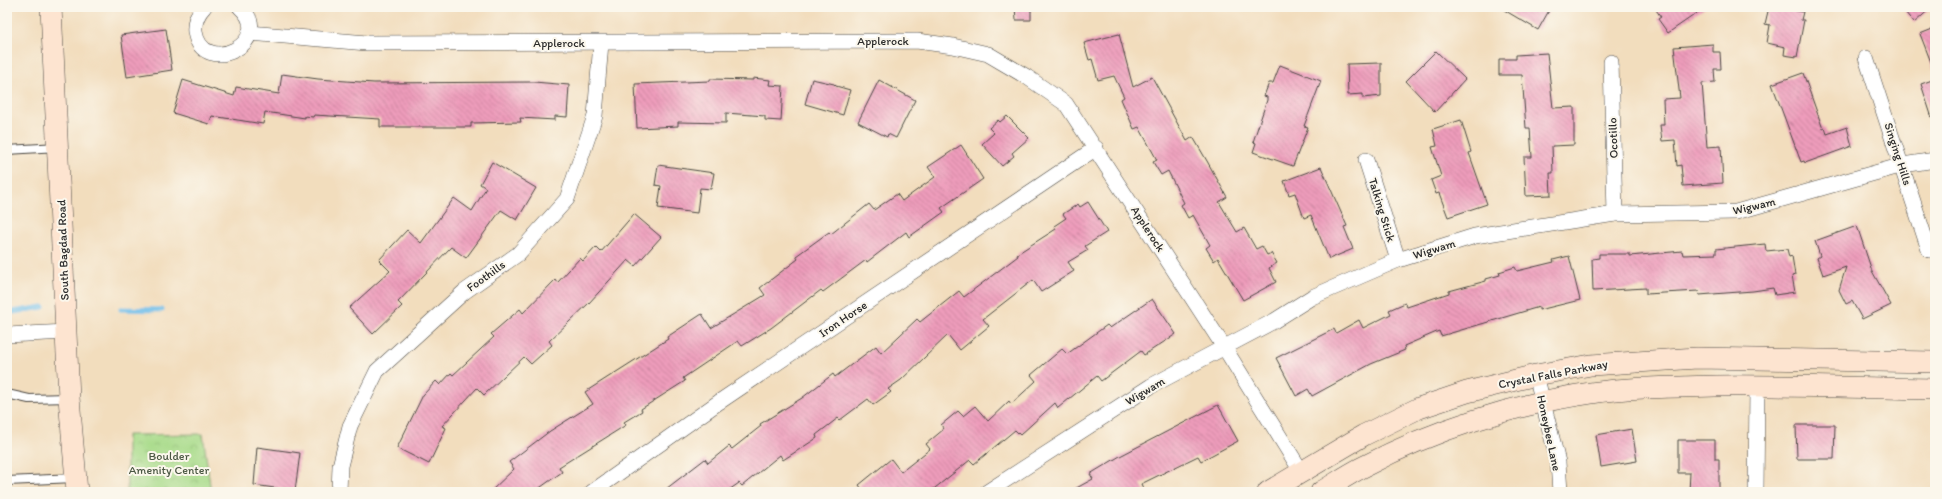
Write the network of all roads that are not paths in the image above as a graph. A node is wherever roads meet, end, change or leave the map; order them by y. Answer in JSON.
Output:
{"nodes":[{"id":1,"x":52,"y":7,"type":"edge"},
{"id":2,"x":204,"y":7,"type":"edge"},
{"id":3,"x":240,"y":7,"type":"edge"},
{"id":4,"x":249,"y":33,"type":"junction"},
{"id":5,"x":601,"y":43,"type":"junction"},
{"id":6,"x":1866,"y":58,"type":"dead end"},
{"id":7,"x":1611,"y":62,"type":"dead end"},
{"id":8,"x":59,"y":147,"type":"junction"},
{"id":9,"x":1096,"y":148,"type":"junction"},
{"id":10,"x":7,"y":150,"type":"edge"},
{"id":11,"x":1366,"y":160,"type":"dead end"},
{"id":12,"x":1935,"y":160,"type":"edge"},
{"id":13,"x":1903,"y":165,"type":"junction"},
{"id":14,"x":1615,"y":214,"type":"junction"},
{"id":15,"x":1929,"y":250,"type":"dead end"},
{"id":16,"x":1398,"y":260,"type":"junction"},
{"id":17,"x":67,"y":332,"type":"junction"},
{"id":18,"x":7,"y":335,"type":"edge"},
{"id":19,"x":1224,"y":346,"type":"junction"},
{"id":20,"x":1935,"y":362,"type":"edge"},
{"id":21,"x":1536,"y":375,"type":"junction"},
{"id":22,"x":1757,"y":386,"type":"junction"},
{"id":23,"x":1935,"y":389,"type":"edge"},
{"id":24,"x":7,"y":394,"type":"edge"},
{"id":25,"x":70,"y":398,"type":"junction"},
{"id":26,"x":1543,"y":401,"type":"junction"},
{"id":27,"x":1301,"y":471,"type":"junction"},
{"id":28,"x":7,"y":481,"type":"edge"},
{"id":29,"x":76,"y":485,"type":"edge"},
{"id":30,"x":339,"y":492,"type":"edge"},
{"id":31,"x":592,"y":492,"type":"edge"},
{"id":32,"x":987,"y":492,"type":"edge"},
{"id":33,"x":1268,"y":492,"type":"edge"},
{"id":34,"x":1321,"y":492,"type":"edge"},
{"id":35,"x":1560,"y":492,"type":"edge"},
{"id":36,"x":1756,"y":492,"type":"edge"}],
"edges":[{"from":1,"to":8,"type":"main road","name":"South Bagdad Road"},
{"from":2,"to":4,"type":"street"},
{"from":3,"to":4,"type":"street"},
{"from":4,"to":5,"type":"street","name":"Applerock"},
{"from":5,"to":9,"type":"street","name":"Applerock"},
{"from":5,"to":30,"type":"street","name":"Foothills"},
{"from":6,"to":13,"type":"street","name":"Singing Hills"},
{"from":7,"to":14,"type":"street","name":"Ocotillo"},
{"from":8,"to":10,"type":"lane"},
{"from":8,"to":17,"type":"main road","name":"South Bagdad Road"},
{"from":9,"to":19,"type":"street","name":"Applerock"},
{"from":9,"to":31,"type":"street","name":"Iron Horse"},
{"from":11,"to":16,"type":"street","name":"Talking Stick"},
{"from":12,"to":13,"type":"street","name":"Wigwam"},
{"from":13,"to":14,"type":"street","name":"Wigwam"},
{"from":13,"to":15,"type":"street","name":"Singing Hills"},
{"from":14,"to":16,"type":"street","name":"Wigwam"},
{"from":16,"to":19,"type":"street","name":"Wigwam"},
{"from":17,"to":18,"type":"street"},
{"from":17,"to":25,"type":"main road","name":"South Bagdad Road"},
{"from":19,"to":27,"type":"street","name":"Applerock"},
{"from":19,"to":32,"type":"street","name":"Wigwam"},
{"from":20,"to":21,"type":"main road","name":"Crystal Falls Parkway"},
{"from":21,"to":26,"type":"street","name":"Honeybee Lane"},
{"from":21,"to":27,"type":"main road","name":"Crystal Falls Parkway"},
{"from":22,"to":23,"type":"main road","name":"Crystal Falls Parkway"},
{"from":22,"to":26,"type":"main road","name":"Crystal Falls Parkway"},
{"from":22,"to":36,"type":"street"},
{"from":24,"to":25,"type":"lane"},
{"from":25,"to":29,"type":"main road","name":"South Bagdad Road"},
{"from":26,"to":34,"type":"main road","name":"Crystal Falls Parkway"},
{"from":26,"to":35,"type":"street","name":"Honeybee Lane"},
{"from":27,"to":33,"type":"main road","name":"Crystal Falls Parkway"},
{"from":28,"to":29,"type":"lane"}]}
